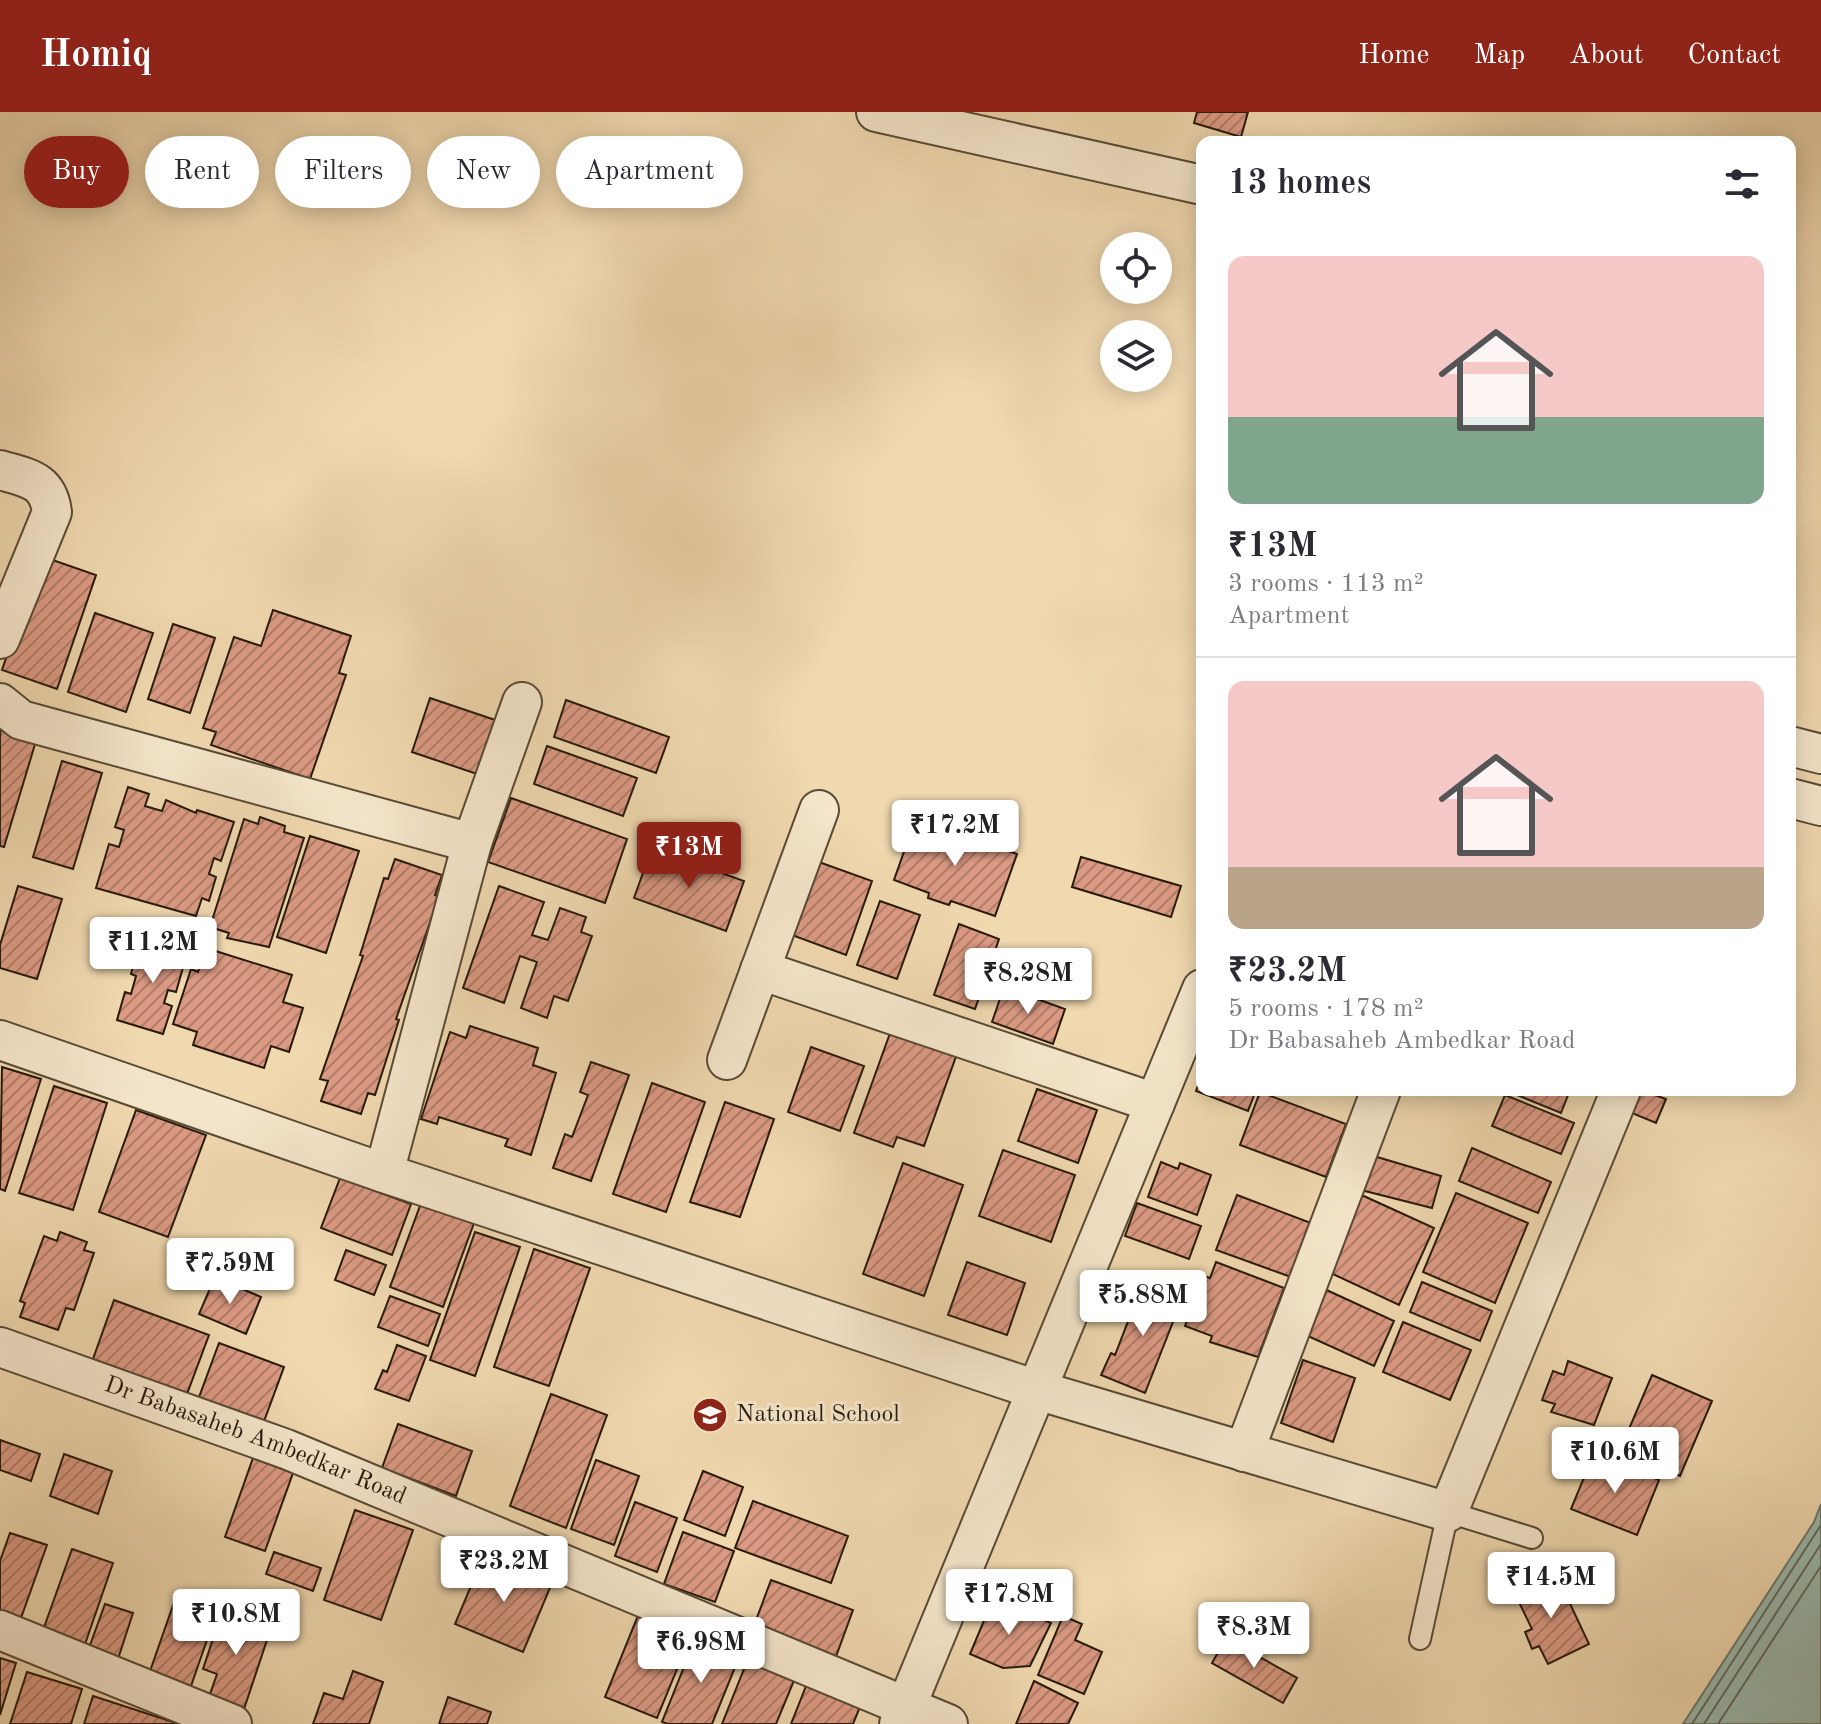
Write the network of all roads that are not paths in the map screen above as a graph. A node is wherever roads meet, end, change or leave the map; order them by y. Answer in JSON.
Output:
{"nodes":[{"id":1,"x":876,"y":112,"type":"edge"},
{"id":2,"x":1196,"y":184,"type":"edge"},
{"id":3,"x":0,"y":470,"type":"edge"},
{"id":4,"x":0,"y":639,"type":"edge"},
{"id":5,"x":522,"y":702,"type":"dead end"},
{"id":6,"x":0,"y":703,"type":"edge"},
{"id":7,"x":1796,"y":748,"type":"edge"},
{"id":8,"x":1821,"y":754,"type":"edge"},
{"id":9,"x":1796,"y":800,"type":"edge"},
{"id":10,"x":1821,"y":806,"type":"edge"},
{"id":11,"x":819,"y":810,"type":"dead end"},
{"id":12,"x":472,"y":843,"type":"junction"},
{"id":13,"x":760,"y":970,"type":"junction"},
{"id":14,"x":1196,"y":1004,"type":"edge"},
{"id":15,"x":0,"y":1040,"type":"edge"},
{"id":16,"x":727,"y":1060,"type":"dead end"},
{"id":17,"x":1379,"y":1096,"type":"edge"},
{"id":18,"x":1619,"y":1096,"type":"edge"},
{"id":19,"x":1155,"y":1103,"type":"junction"},
{"id":20,"x":384,"y":1173,"type":"junction"},
{"id":21,"x":0,"y":1347,"type":"edge"},
{"id":22,"x":1037,"y":1390,"type":"junction"},
{"id":23,"x":1244,"y":1452,"type":"junction"},
{"id":24,"x":1448,"y":1512,"type":"junction"},
{"id":25,"x":1532,"y":1538,"type":"dead end"},
{"id":26,"x":0,"y":1630,"type":"edge"},
{"id":27,"x":1420,"y":1639,"type":"dead end"},
{"id":28,"x":903,"y":1715,"type":"edge"},
{"id":29,"x":232,"y":1724,"type":"edge"},
{"id":30,"x":948,"y":1724,"type":"edge"}],
"edges":[{"from":1,"to":2,"type":"street"},
{"from":3,"to":4,"type":"street"},
{"from":5,"to":12,"type":"street"},
{"from":6,"to":12,"type":"street"},
{"from":7,"to":8,"type":"street"},
{"from":9,"to":10,"type":"street"},
{"from":11,"to":13,"type":"street"},
{"from":12,"to":20,"type":"street"},
{"from":13,"to":16,"type":"street"},
{"from":13,"to":19,"type":"street"},
{"from":14,"to":19,"type":"street"},
{"from":15,"to":20,"type":"street"},
{"from":17,"to":23,"type":"street"},
{"from":18,"to":24,"type":"street"},
{"from":19,"to":22,"type":"street"},
{"from":20,"to":22,"type":"street"},
{"from":21,"to":28,"type":"street","name":"Dr Babasaheb Ambedkar Road"},
{"from":22,"to":23,"type":"street"},
{"from":22,"to":28,"type":"street"},
{"from":23,"to":24,"type":"street"},
{"from":24,"to":25,"type":"lane"},
{"from":24,"to":27,"type":"lane"},
{"from":26,"to":29,"type":"street"},
{"from":28,"to":30,"type":"street","name":"Dr Babasaheb Ambedkar Road"}]}
